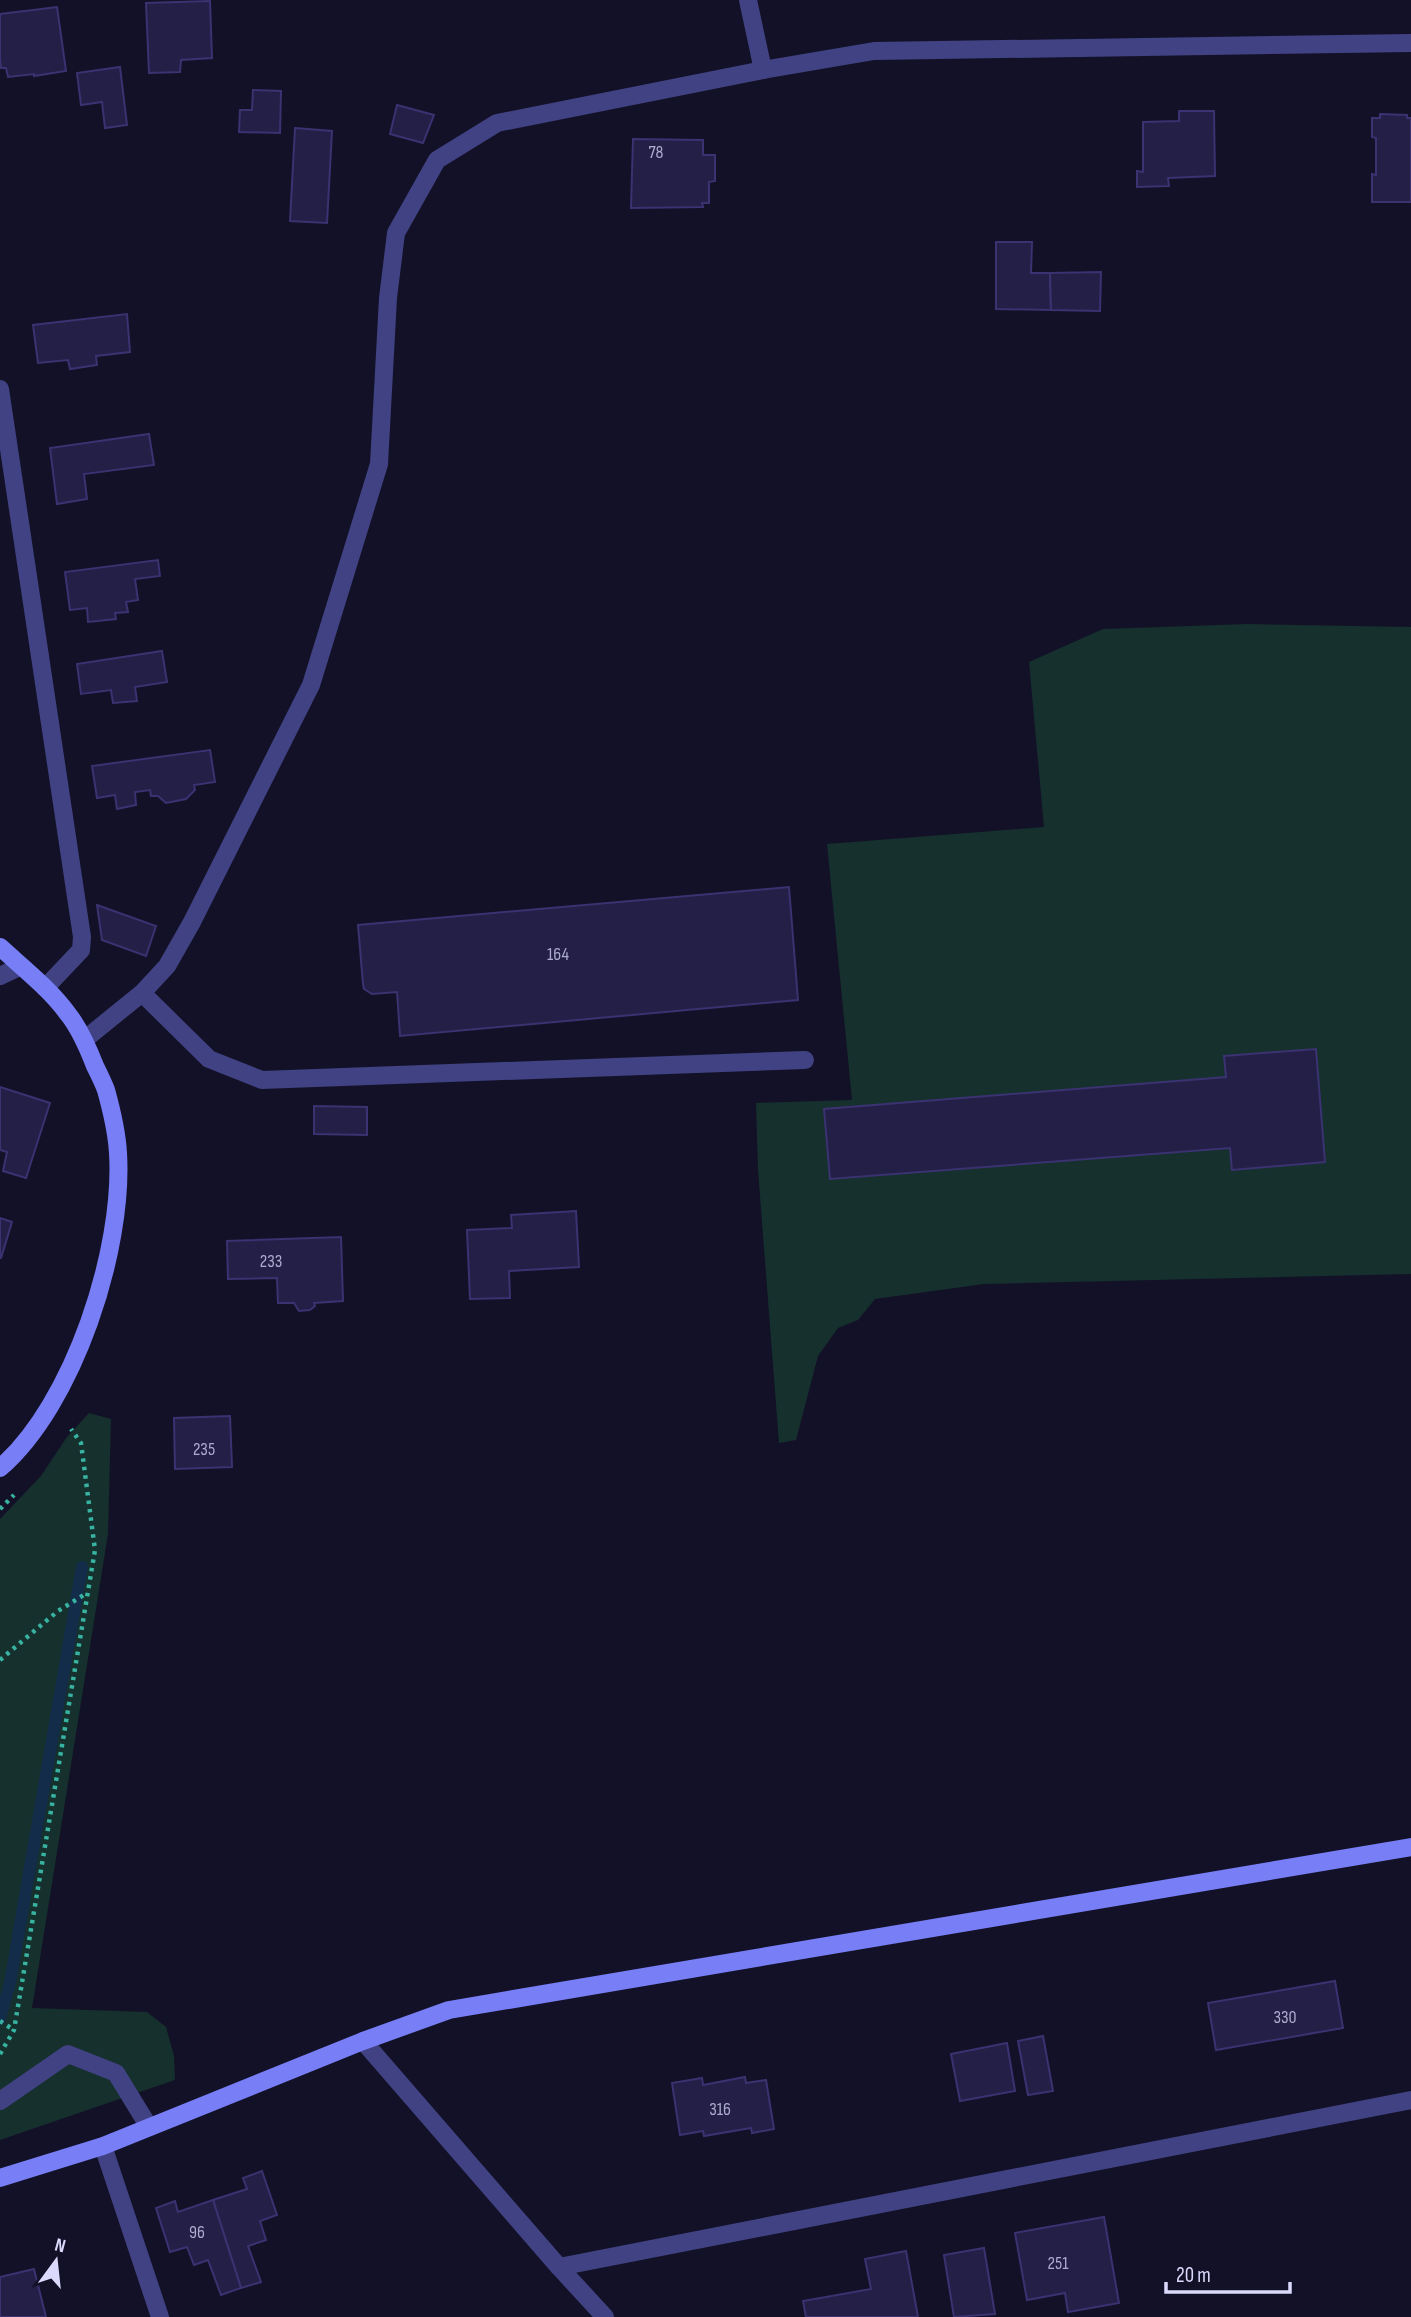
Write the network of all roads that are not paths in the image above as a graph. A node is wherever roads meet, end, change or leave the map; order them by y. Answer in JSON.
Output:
{"nodes":[{"id":1,"x":748,"y":0,"type":"edge"},
{"id":2,"x":1411,"y":43,"type":"edge"},
{"id":3,"x":762,"y":70,"type":"junction"},
{"id":4,"x":0,"y":389,"type":"edge"},
{"id":5,"x":0,"y":947,"type":"edge"},
{"id":6,"x":21,"y":966,"type":"junction"},
{"id":7,"x":0,"y":976,"type":"edge"},
{"id":8,"x":45,"y":988,"type":"junction"},
{"id":9,"x":142,"y":993,"type":"junction"},
{"id":10,"x":84,"y":1040,"type":"junction"},
{"id":11,"x":805,"y":1060,"type":"dead end"},
{"id":12,"x":0,"y":1468,"type":"edge"},
{"id":13,"x":1411,"y":1847,"type":"edge"},
{"id":14,"x":363,"y":2041,"type":"junction"},
{"id":15,"x":0,"y":2101,"type":"edge"},
{"id":16,"x":1411,"y":2101,"type":"edge"},
{"id":17,"x":149,"y":2127,"type":"junction"},
{"id":18,"x":103,"y":2146,"type":"junction"},
{"id":19,"x":0,"y":2178,"type":"edge"},
{"id":20,"x":559,"y":2267,"type":"junction"},
{"id":21,"x":160,"y":2317,"type":"edge"},
{"id":22,"x":605,"y":2317,"type":"edge"}],
"edges":[{"from":1,"to":3,"type":"street"},
{"from":2,"to":3,"type":"street"},
{"from":3,"to":9,"type":"street"},
{"from":4,"to":8,"type":"street"},
{"from":5,"to":6,"type":"street"},
{"from":6,"to":7,"type":"street"},
{"from":6,"to":8,"type":"street"},
{"from":8,"to":10,"type":"street"},
{"from":9,"to":10,"type":"street"},
{"from":9,"to":11,"type":"street"},
{"from":10,"to":12,"type":"street"},
{"from":13,"to":14,"type":"street"},
{"from":14,"to":17,"type":"street"},
{"from":14,"to":20,"type":"street"},
{"from":15,"to":17,"type":"street"},
{"from":16,"to":20,"type":"street"},
{"from":17,"to":18,"type":"street"},
{"from":18,"to":19,"type":"street"},
{"from":18,"to":21,"type":"street"},
{"from":20,"to":22,"type":"street"}]}
